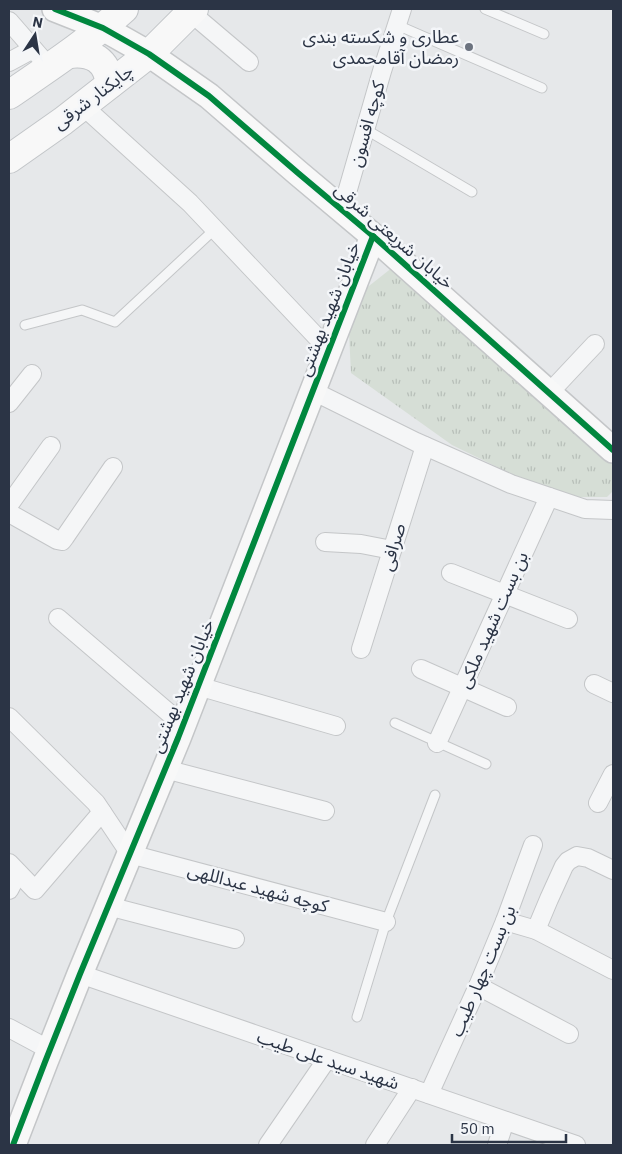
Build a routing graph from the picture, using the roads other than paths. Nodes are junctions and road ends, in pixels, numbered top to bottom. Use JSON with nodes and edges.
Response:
{"nodes":[{"id":1,"x":56,"y":9,"type":"edge"},
{"id":2,"x":124,"y":9,"type":"edge"},
{"id":3,"x":485,"y":9,"type":"edge"},
{"id":4,"x":192,"y":11,"type":"edge"},
{"id":5,"x":399,"y":17,"type":"edge"},
{"id":6,"x":9,"y":22,"type":"edge"},
{"id":7,"x":103,"y":28,"type":"junction"},
{"id":8,"x":544,"y":34,"type":"dead end"},
{"id":9,"x":149,"y":54,"type":"junction"},
{"id":10,"x":50,"y":57,"type":"junction"},
{"id":11,"x":9,"y":62,"type":"edge"},
{"id":12,"x":249,"y":62,"type":"dead end"},
{"id":13,"x":110,"y":84,"type":"junction"},
{"id":14,"x":542,"y":88,"type":"dead end"},
{"id":15,"x":9,"y":95,"type":"edge"},
{"id":16,"x":83,"y":106,"type":"junction"},
{"id":17,"x":365,"y":129,"type":"junction"},
{"id":18,"x":9,"y":159,"type":"edge"},
{"id":19,"x":472,"y":192,"type":"dead end"},
{"id":20,"x":342,"y":210,"type":"junction"},
{"id":21,"x":215,"y":229,"type":"junction"},
{"id":22,"x":373,"y":236,"type":"junction"},
{"id":23,"x":25,"y":325,"type":"dead end"},
{"id":24,"x":594,"y":344,"type":"dead end"},
{"id":25,"x":329,"y":350,"type":"junction"},
{"id":26,"x":32,"y":374,"type":"dead end"},
{"id":27,"x":313,"y":392,"type":"junction"},
{"id":28,"x":549,"y":393,"type":"junction"},
{"id":29,"x":9,"y":403,"type":"edge"},
{"id":30,"x":51,"y":446,"type":"dead end"},
{"id":31,"x":424,"y":446,"type":"junction"},
{"id":32,"x":612,"y":446,"type":"edge"},
{"id":33,"x":113,"y":467,"type":"dead end"},
{"id":34,"x":549,"y":497,"type":"junction"},
{"id":35,"x":9,"y":505,"type":"edge"},
{"id":36,"x":613,"y":510,"type":"edge"},
{"id":37,"x":9,"y":513,"type":"edge"},
{"id":38,"x":325,"y":542,"type":"dead end"},
{"id":39,"x":392,"y":550,"type":"junction"},
{"id":40,"x":451,"y":573,"type":"dead end"},
{"id":41,"x":505,"y":594,"type":"junction"},
{"id":42,"x":58,"y":618,"type":"dead end"},
{"id":43,"x":568,"y":619,"type":"dead end"},
{"id":44,"x":361,"y":649,"type":"dead end"},
{"id":45,"x":420,"y":669,"type":"dead end"},
{"id":46,"x":594,"y":684,"type":"dead end"},
{"id":47,"x":198,"y":686,"type":"junction"},
{"id":48,"x":463,"y":687,"type":"junction"},
{"id":49,"x":613,"y":693,"type":"edge"},
{"id":50,"x":507,"y":707,"type":"dead end"},
{"id":51,"x":9,"y":717,"type":"edge"},
{"id":52,"x":395,"y":723,"type":"dead end"},
{"id":53,"x":183,"y":725,"type":"junction"},
{"id":54,"x":336,"y":726,"type":"dead end"},
{"id":55,"x":438,"y":743,"type":"junction"},
{"id":56,"x":486,"y":764,"type":"dead end"},
{"id":57,"x":165,"y":770,"type":"junction"},
{"id":58,"x":613,"y":774,"type":"edge"},
{"id":59,"x":435,"y":795,"type":"dead end"},
{"id":60,"x":598,"y":804,"type":"dead end"},
{"id":61,"x":325,"y":811,"type":"dead end"},
{"id":62,"x":102,"y":812,"type":"junction"},
{"id":63,"x":534,"y":845,"type":"dead end"},
{"id":64,"x":130,"y":854,"type":"junction"},
{"id":65,"x":13,"y":868,"type":"edge"},
{"id":66,"x":613,"y":870,"type":"edge"},
{"id":67,"x":9,"y":890,"type":"edge"},
{"id":68,"x":108,"y":906,"type":"junction"},
{"id":69,"x":505,"y":921,"type":"junction"},
{"id":70,"x":386,"y":922,"type":"junction"},
{"id":71,"x":536,"y":930,"type":"junction"},
{"id":72,"x":236,"y":939,"type":"dead end"},
{"id":73,"x":613,"y":970,"type":"edge"},
{"id":74,"x":80,"y":974,"type":"junction"},
{"id":75,"x":478,"y":986,"type":"junction"},
{"id":76,"x":357,"y":1017,"type":"dead end"},
{"id":77,"x":9,"y":1028,"type":"edge"},
{"id":78,"x":569,"y":1034,"type":"dead end"},
{"id":79,"x":50,"y":1050,"type":"junction"},
{"id":80,"x":327,"y":1059,"type":"junction"},
{"id":81,"x":412,"y":1088,"type":"junction"},
{"id":82,"x":429,"y":1094,"type":"junction"},
{"id":83,"x":505,"y":1121,"type":"junction"},
{"id":84,"x":15,"y":1144,"type":"edge"},
{"id":85,"x":268,"y":1145,"type":"edge"},
{"id":86,"x":375,"y":1145,"type":"edge"},
{"id":87,"x":497,"y":1145,"type":"edge"},
{"id":88,"x":576,"y":1145,"type":"edge"}],
"edges":[{"from":1,"to":7,"type":"street"},
{"from":2,"to":7,"type":"main road"},
{"from":3,"to":8,"type":"lane"},
{"from":4,"to":9,"type":"main road","name":"چایکنار شرقی"},
{"from":4,"to":12,"type":"street"},
{"from":5,"to":14,"type":"lane"},
{"from":5,"to":17,"type":"street","name":"كوچه افسون"},
{"from":6,"to":10,"type":"street"},
{"from":7,"to":9,"type":"street","name":"خیابان شریعتی شرقی"},
{"from":7,"to":10,"type":"main road"},
{"from":9,"to":13,"type":"main road","name":"چایکنار شرقی"},
{"from":9,"to":20,"type":"street","name":"خیابان شریعتی شرقی"},
{"from":10,"to":11,"type":"street"},
{"from":10,"to":13,"type":"main road"},
{"from":10,"to":15,"type":"main road"},
{"from":13,"to":16,"type":"main road","name":"چایکنار شرقی"},
{"from":16,"to":18,"type":"main road","name":"چایکنار شرقی"},
{"from":16,"to":21,"type":"street"},
{"from":17,"to":19,"type":"lane"},
{"from":17,"to":20,"type":"street","name":"كوچه افسون"},
{"from":20,"to":22,"type":"street","name":"خیابان شریعتی شرقی"},
{"from":21,"to":23,"type":"lane"},
{"from":21,"to":25,"type":"street"},
{"from":22,"to":25,"type":"street","name":"خیابان شهید بهشتی"},
{"from":22,"to":28,"type":"street","name":"خیابان شریعتی شرقی"},
{"from":24,"to":28,"type":"street"},
{"from":25,"to":27,"type":"street","name":"خیابان شهید بهشتی"},
{"from":26,"to":29,"type":"street"},
{"from":27,"to":31,"type":"street"},
{"from":27,"to":47,"type":"street","name":"خیابان شهید بهشتی"},
{"from":28,"to":32,"type":"street","name":"خیابان شریعتی شرقی"},
{"from":30,"to":35,"type":"street"},
{"from":31,"to":34,"type":"street"},
{"from":31,"to":39,"type":"street","name":"صرافی"},
{"from":33,"to":37,"type":"street"},
{"from":34,"to":36,"type":"street"},
{"from":34,"to":41,"type":"street","name":"بن بست شهید ملکی"},
{"from":38,"to":39,"type":"street"},
{"from":39,"to":44,"type":"street","name":"صرافی"},
{"from":40,"to":41,"type":"street"},
{"from":41,"to":43,"type":"street"},
{"from":41,"to":48,"type":"street","name":"بن بست شهید ملکی"},
{"from":42,"to":53,"type":"street"},
{"from":45,"to":48,"type":"street"},
{"from":46,"to":49,"type":"street"},
{"from":47,"to":53,"type":"street","name":"خیابان شهید بهشتی"},
{"from":47,"to":54,"type":"street"},
{"from":48,"to":50,"type":"street"},
{"from":48,"to":55,"type":"street","name":"بن بست شهید ملکی"},
{"from":51,"to":62,"type":"street"},
{"from":52,"to":55,"type":"lane"},
{"from":53,"to":57,"type":"street","name":"خیابان شهید بهشتی"},
{"from":55,"to":56,"type":"lane"},
{"from":57,"to":61,"type":"street"},
{"from":57,"to":64,"type":"street","name":"خیابان شهید بهشتی"},
{"from":58,"to":60,"type":"street"},
{"from":59,"to":70,"type":"lane"},
{"from":62,"to":64,"type":"street"},
{"from":62,"to":65,"type":"street"},
{"from":63,"to":69,"type":"street","name":"بن بست چهار طیب"},
{"from":64,"to":68,"type":"street","name":"خیابان شهید بهشتی"},
{"from":64,"to":70,"type":"street","name":"کوچه شهید عبداللهی"},
{"from":65,"to":67,"type":"street"},
{"from":66,"to":71,"type":"street"},
{"from":68,"to":72,"type":"street"},
{"from":68,"to":74,"type":"street","name":"خیابان شهید بهشتی"},
{"from":69,"to":71,"type":"street"},
{"from":69,"to":75,"type":"street","name":"بن بست چهار طیب"},
{"from":70,"to":76,"type":"lane"},
{"from":71,"to":73,"type":"street"},
{"from":74,"to":79,"type":"street","name":"خیابان شهید بهشتی"},
{"from":74,"to":80,"type":"street","name":"شهید سید علی طیب"},
{"from":75,"to":78,"type":"street"},
{"from":75,"to":82,"type":"street","name":"بن بست چهار طیب"},
{"from":77,"to":79,"type":"street"},
{"from":79,"to":84,"type":"street","name":"خیابان شهید بهشتی"},
{"from":80,"to":81,"type":"street","name":"شهید سید علی طیب"},
{"from":80,"to":85,"type":"street"},
{"from":81,"to":82,"type":"street","name":"شهید سید علی طیب"},
{"from":81,"to":86,"type":"street"},
{"from":82,"to":83,"type":"street","name":"شهید سید علی طیب"},
{"from":83,"to":87,"type":"street"},
{"from":83,"to":88,"type":"street","name":"شهید سید علی طیب"}]}
